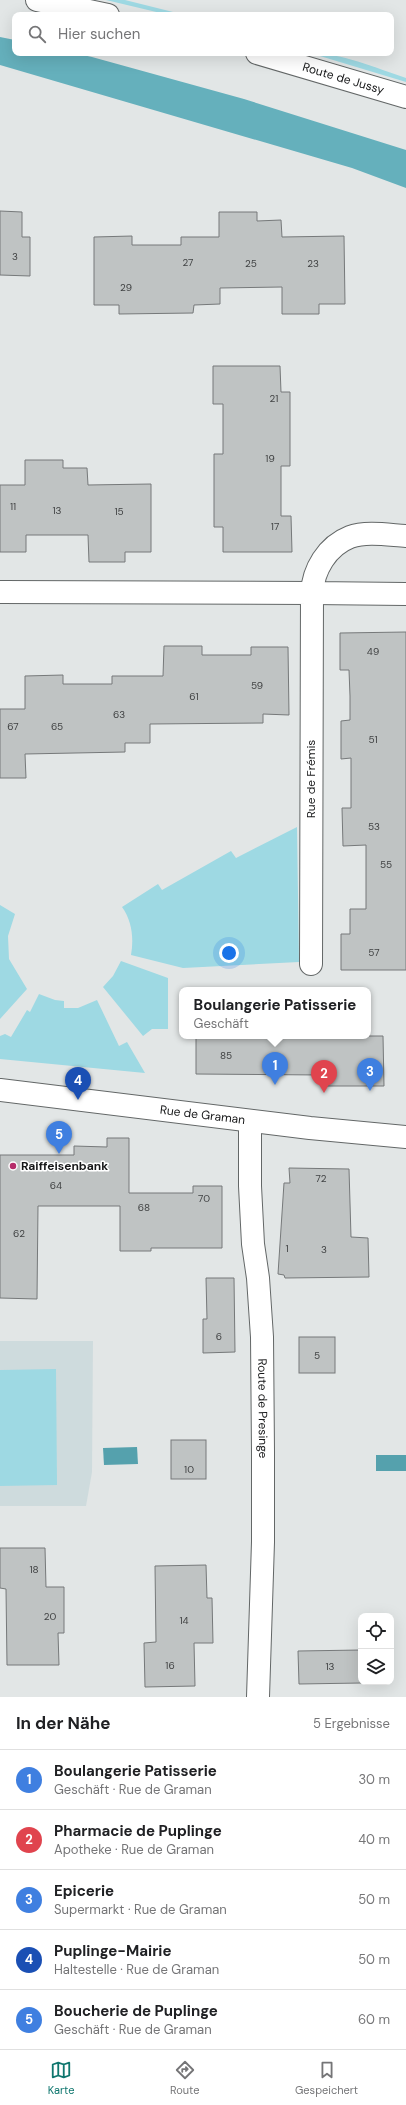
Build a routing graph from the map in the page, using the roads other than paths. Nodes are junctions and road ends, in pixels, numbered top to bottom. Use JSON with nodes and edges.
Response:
{"nodes":[{"id":1,"x":37,"y":0,"type":"edge"},
{"id":2,"x":94,"y":12,"type":"edge"},
{"id":3,"x":267,"y":56,"type":"edge"},
{"id":4,"x":406,"y":97,"type":"edge"},
{"id":5,"x":406,"y":536,"type":"edge"},
{"id":6,"x":0,"y":592,"type":"edge"},
{"id":7,"x":312,"y":593,"type":"junction"},
{"id":8,"x":406,"y":594,"type":"edge"},
{"id":9,"x":312,"y":964,"type":"dead end"},
{"id":10,"x":0,"y":1090,"type":"edge"},
{"id":11,"x":250,"y":1121,"type":"junction"},
{"id":12,"x":406,"y":1137,"type":"edge"},
{"id":13,"x":258,"y":1697,"type":"edge"}],
"edges":[{"from":1,"to":2,"type":"street"},
{"from":3,"to":4,"type":"street","name":"Route de Jussy"},
{"from":5,"to":7,"type":"street","name":"Rue de Frémis"},
{"from":6,"to":7,"type":"street"},
{"from":7,"to":8,"type":"street"},
{"from":7,"to":9,"type":"street","name":"Rue de Frémis"},
{"from":10,"to":11,"type":"street","name":"Rue de Graman"},
{"from":11,"to":12,"type":"street","name":"Rue de Graman"},
{"from":11,"to":13,"type":"street","name":"Route de Presinge"}]}
